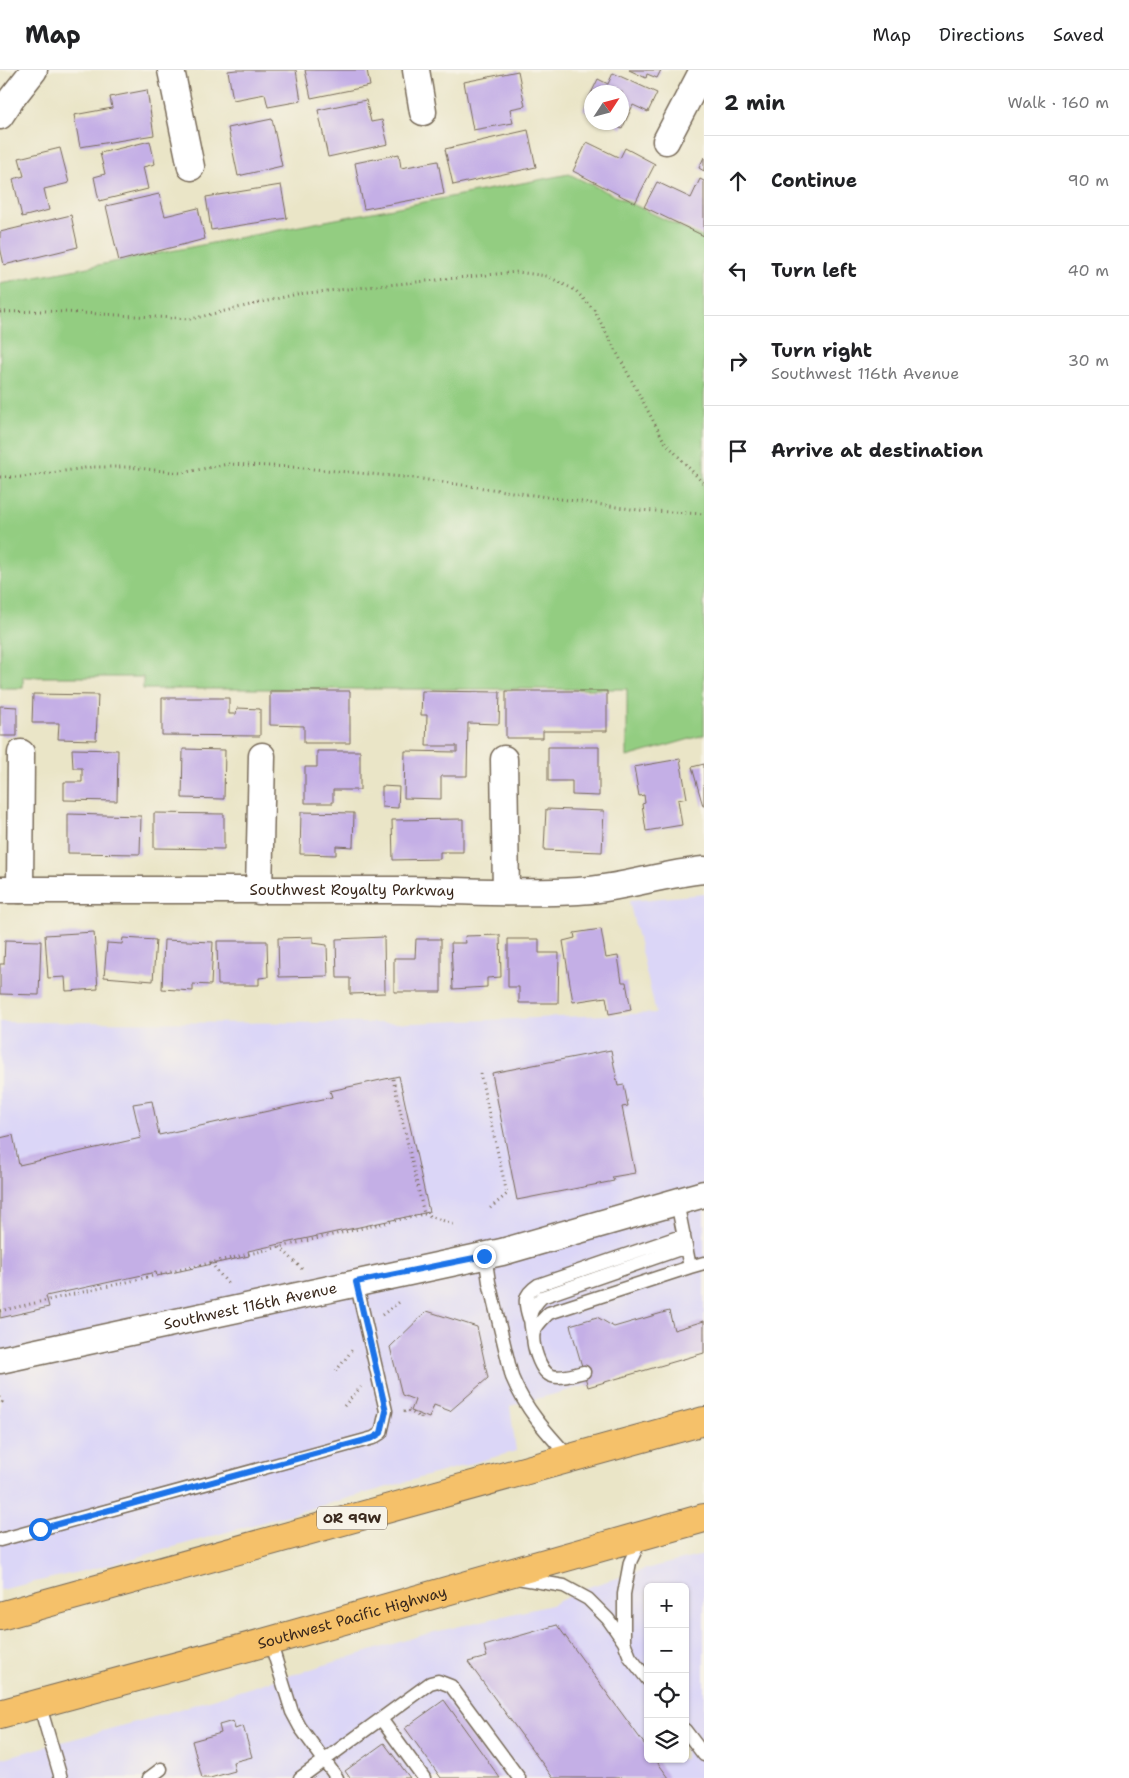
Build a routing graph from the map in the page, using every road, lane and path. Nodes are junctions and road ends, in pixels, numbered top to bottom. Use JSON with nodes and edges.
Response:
{"nodes":[{"id":1,"x":34,"y":70,"type":"edge"},
{"id":2,"x":171,"y":70,"type":"edge"},
{"id":3,"x":416,"y":70,"type":"edge"},
{"id":4,"x":703,"y":70,"type":"edge"},
{"id":5,"x":423,"y":112,"type":"dead end"},
{"id":6,"x":0,"y":116,"type":"edge"},
{"id":7,"x":666,"y":141,"type":"dead end"},
{"id":8,"x":191,"y":167,"type":"dead end"},
{"id":9,"x":0,"y":312,"type":"edge"},
{"id":10,"x":0,"y":477,"type":"edge"},
{"id":11,"x":704,"y":484,"type":"edge"},
{"id":12,"x":704,"y":514,"type":"edge"},
{"id":13,"x":21,"y":753,"type":"dead end"},
{"id":14,"x":262,"y":756,"type":"dead end"},
{"id":15,"x":504,"y":758,"type":"dead end"},
{"id":16,"x":704,"y":870,"type":"edge"},
{"id":17,"x":10,"y":890,"type":"edge"},
{"id":18,"x":259,"y":890,"type":"junction"},
{"id":19,"x":506,"y":892,"type":"junction"},
{"id":20,"x":480,"y":1073,"type":"dead end"},
{"id":21,"x":393,"y":1079,"type":"dead end"},
{"id":22,"x":704,"y":1194,"type":"edge"},
{"id":23,"x":677,"y":1202,"type":"junction"},
{"id":24,"x":488,"y":1210,"type":"dead end"},
{"id":25,"x":424,"y":1214,"type":"junction"},
{"id":26,"x":453,"y":1224,"type":"dead end"},
{"id":27,"x":685,"y":1241,"type":"junction"},
{"id":28,"x":484,"y":1256,"type":"junction"},
{"id":29,"x":211,"y":1263,"type":"junction"},
{"id":30,"x":704,"y":1263,"type":"edge"},
{"id":31,"x":690,"y":1267,"type":"junction"},
{"id":32,"x":356,"y":1282,"type":"junction"},
{"id":33,"x":231,"y":1287,"type":"dead end"},
{"id":34,"x":406,"y":1298,"type":"dead end"},
{"id":35,"x":0,"y":1311,"type":"edge"},
{"id":36,"x":378,"y":1318,"type":"dead end"},
{"id":37,"x":533,"y":1340,"type":"junction"},
{"id":38,"x":0,"y":1360,"type":"edge"},
{"id":39,"x":584,"y":1372,"type":"dead end"},
{"id":40,"x":0,"y":1397,"type":"edge"},
{"id":41,"x":0,"y":1403,"type":"edge"},
{"id":42,"x":400,"y":1414,"type":"dead end"},
{"id":43,"x":421,"y":1415,"type":"dead end"},
{"id":44,"x":704,"y":1420,"type":"edge"},
{"id":45,"x":570,"y":1458,"type":"junction"},
{"id":46,"x":704,"y":1518,"type":"edge"},
{"id":47,"x":643,"y":1534,"type":"junction"},
{"id":48,"x":0,"y":1540,"type":"edge"},
{"id":49,"x":500,"y":1576,"type":"junction"},
{"id":50,"x":0,"y":1616,"type":"edge"},
{"id":51,"x":270,"y":1641,"type":"junction"},
{"id":52,"x":624,"y":1642,"type":"junction"},
{"id":53,"x":644,"y":1675,"type":"edge"},
{"id":54,"x":39,"y":1703,"type":"junction"},
{"id":55,"x":0,"y":1714,"type":"edge"},
{"id":56,"x":381,"y":1719,"type":"junction"},
{"id":57,"x":689,"y":1735,"type":"edge"},
{"id":58,"x":704,"y":1755,"type":"edge"},
{"id":59,"x":324,"y":1761,"type":"junction"},
{"id":60,"x":161,"y":1769,"type":"dead end"},
{"id":61,"x":61,"y":1778,"type":"edge"},
{"id":62,"x":149,"y":1778,"type":"edge"},
{"id":63,"x":300,"y":1778,"type":"edge"},
{"id":64,"x":337,"y":1778,"type":"edge"},
{"id":65,"x":424,"y":1778,"type":"edge"},
{"id":66,"x":519,"y":1778,"type":"edge"}],
"edges":[{"from":1,"to":6,"type":"street"},
{"from":2,"to":8,"type":"street"},
{"from":3,"to":5,"type":"street"},
{"from":4,"to":7,"type":"street"},
{"from":9,"to":11,"type":"path"},
{"from":10,"to":12,"type":"path"},
{"from":13,"to":17,"type":"street"},
{"from":14,"to":18,"type":"street"},
{"from":15,"to":19,"type":"street"},
{"from":16,"to":19,"type":"street","name":"Southwest Royalty Parkway"},
{"from":17,"to":18,"type":"street","name":"Southwest Royalty Parkway"},
{"from":18,"to":19,"type":"street","name":"Southwest Royalty Parkway"},
{"from":20,"to":24,"type":"path"},
{"from":21,"to":25,"type":"path"},
{"from":22,"to":23,"type":"street","name":"Southwest 116th Avenue"},
{"from":23,"to":27,"type":"lane"},
{"from":23,"to":28,"type":"street","name":"Southwest 116th Avenue"},
{"from":25,"to":26,"type":"path"},
{"from":25,"to":29,"type":"path"},
{"from":27,"to":31,"type":"lane"},
{"from":27,"to":37,"type":"lane"},
{"from":28,"to":32,"type":"street","name":"Southwest 116th Avenue"},
{"from":28,"to":45,"type":"lane"},
{"from":29,"to":33,"type":"path"},
{"from":29,"to":35,"type":"path"},
{"from":30,"to":31,"type":"lane"},
{"from":31,"to":37,"type":"lane"},
{"from":32,"to":38,"type":"street","name":"Southwest 116th Avenue"},
{"from":32,"to":48,"type":"lane"},
{"from":34,"to":36,"type":"path"},
{"from":37,"to":39,"type":"lane"},
{"from":40,"to":41,"type":"path"},
{"from":42,"to":43,"type":"path"},
{"from":44,"to":45,"type":"highway","number":"OR 99W"},
{"from":45,"to":50,"type":"highway","number":"OR 99W"},
{"from":46,"to":47,"type":"highway","name":"Southwest Pacific Highway"},
{"from":47,"to":49,"type":"highway","name":"Southwest Pacific Highway"},
{"from":47,"to":52,"type":"lane"},
{"from":49,"to":51,"type":"highway","name":"Southwest Pacific Highway"},
{"from":49,"to":52,"type":"lane"},
{"from":51,"to":54,"type":"highway","name":"Southwest Pacific Highway"},
{"from":51,"to":59,"type":"lane"},
{"from":52,"to":53,"type":"lane"},
{"from":54,"to":55,"type":"highway","name":"Southwest Pacific Highway"},
{"from":54,"to":61,"type":"lane"},
{"from":56,"to":59,"type":"lane"},
{"from":56,"to":65,"type":"lane"},
{"from":56,"to":66,"type":"lane"},
{"from":57,"to":58,"type":"lane"},
{"from":59,"to":63,"type":"lane"},
{"from":59,"to":64,"type":"lane"},
{"from":60,"to":62,"type":"lane"}]}
